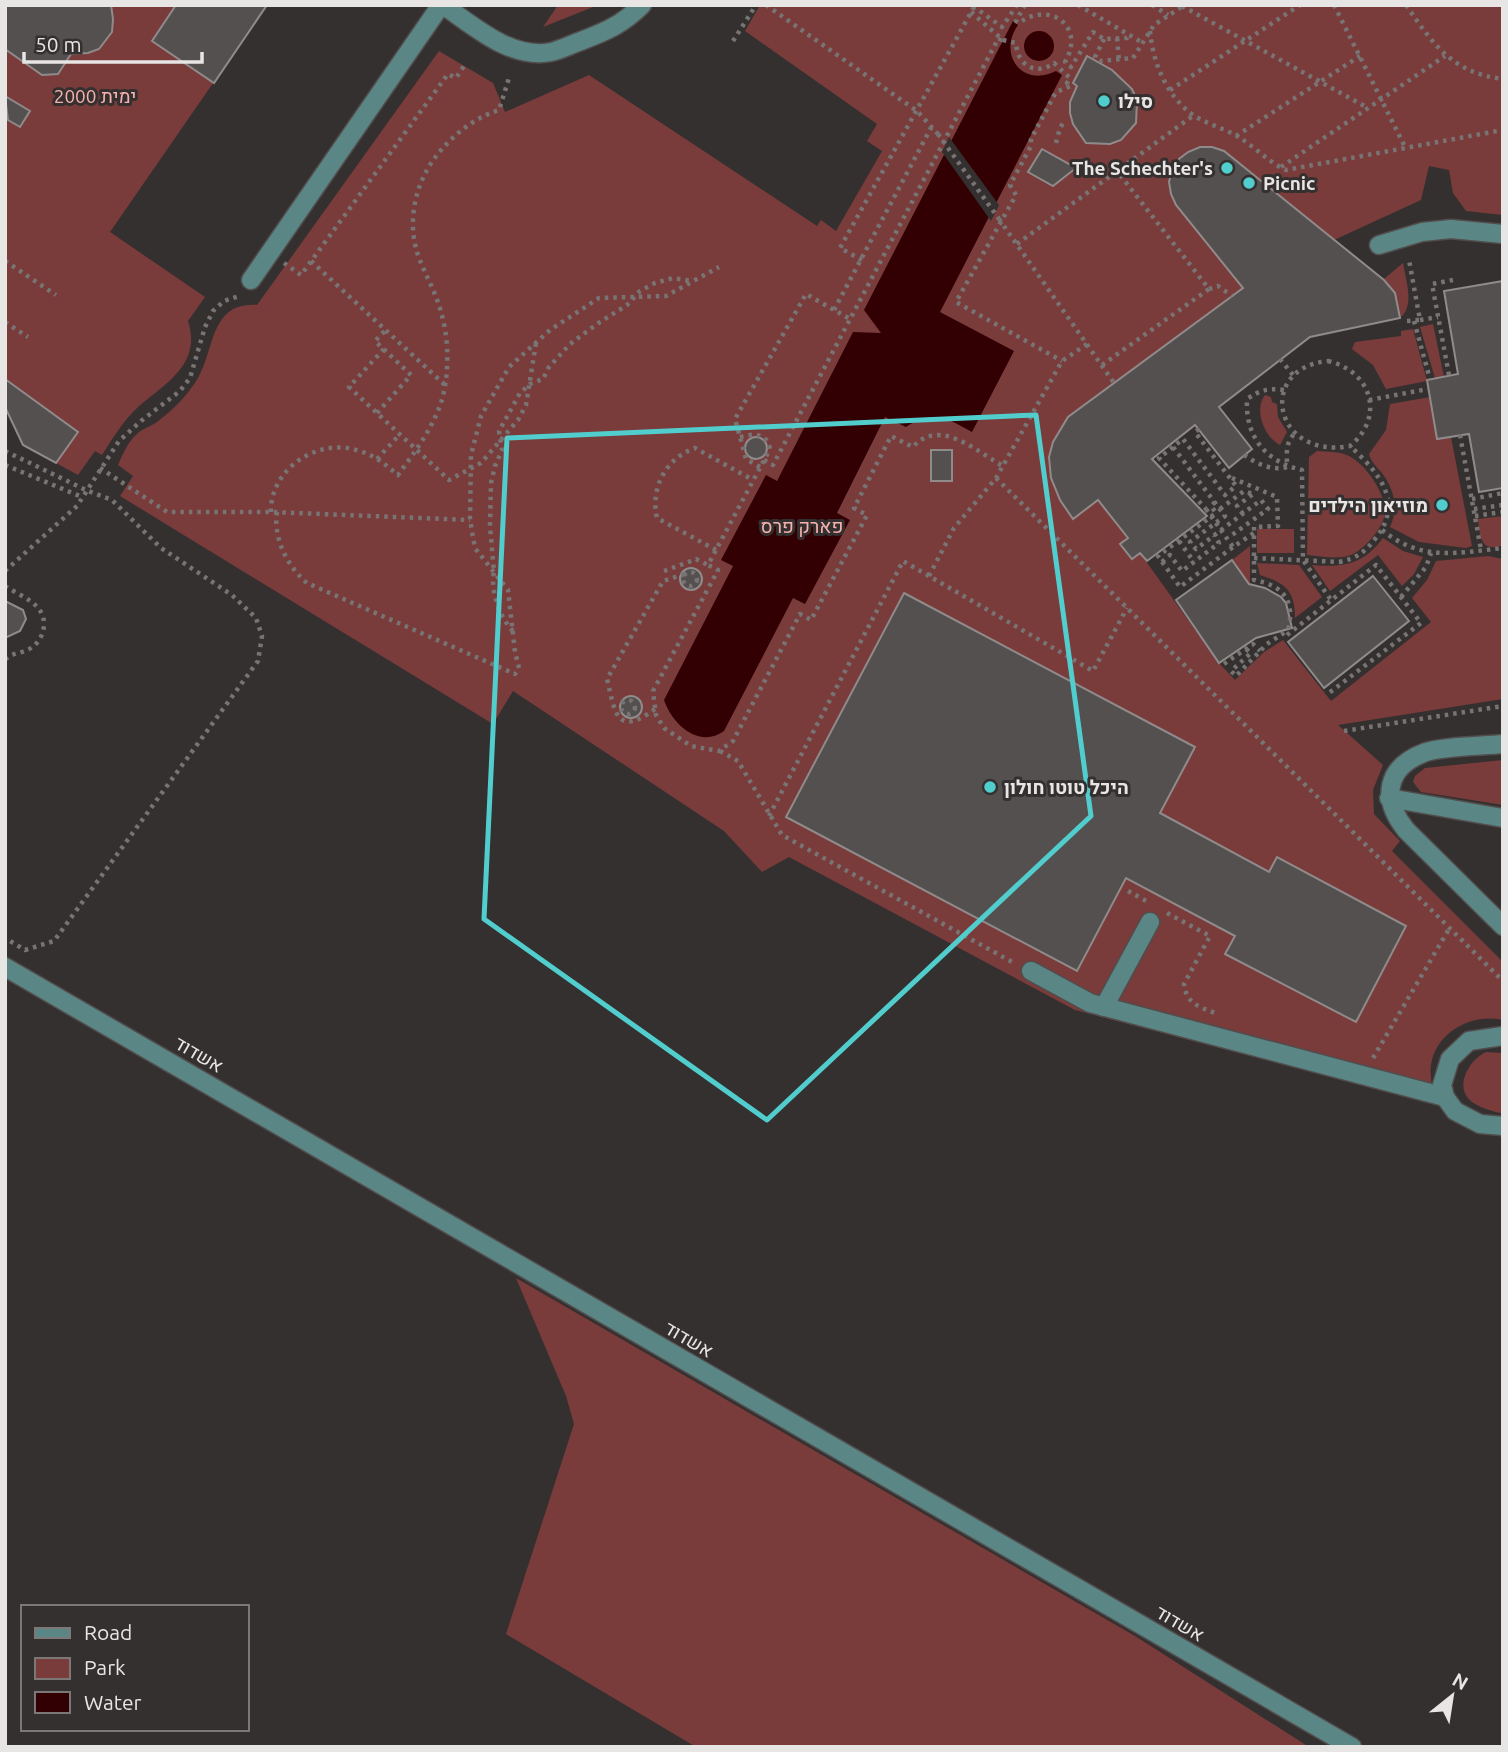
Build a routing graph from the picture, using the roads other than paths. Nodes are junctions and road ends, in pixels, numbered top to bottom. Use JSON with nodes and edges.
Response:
{"nodes":[{"id":1,"x":442,"y":5,"type":"edge"},
{"id":2,"x":642,"y":5,"type":"edge"},
{"id":3,"x":1503,"y":234,"type":"edge"},
{"id":4,"x":1379,"y":245,"type":"dead end"},
{"id":5,"x":247,"y":288,"type":"road end"},
{"id":6,"x":1503,"y":744,"type":"edge"},
{"id":7,"x":1389,"y":798,"type":"junction"},
{"id":8,"x":1503,"y":818,"type":"edge"},
{"id":9,"x":1155,"y":912,"type":"road end"},
{"id":10,"x":1503,"y":926,"type":"edge"},
{"id":11,"x":5,"y":967,"type":"edge"},
{"id":12,"x":1031,"y":971,"type":"road end"},
{"id":13,"x":1104,"y":1007,"type":"junction"},
{"id":14,"x":1503,"y":1036,"type":"edge"},
{"id":15,"x":1445,"y":1097,"type":"junction"},
{"id":16,"x":1503,"y":1126,"type":"edge"},
{"id":17,"x":1352,"y":1747,"type":"edge"}],
"edges":[{"from":1,"to":2,"type":"street"},
{"from":1,"to":5,"type":"street"},
{"from":3,"to":4,"type":"street"},
{"from":6,"to":7,"type":"street"},
{"from":7,"to":8,"type":"street"},
{"from":7,"to":10,"type":"street"},
{"from":9,"to":13,"type":"street"},
{"from":11,"to":17,"type":"street","name":"אשדוד"},
{"from":12,"to":13,"type":"street"},
{"from":13,"to":15,"type":"street"},
{"from":14,"to":15,"type":"street"},
{"from":15,"to":16,"type":"street"}]}
